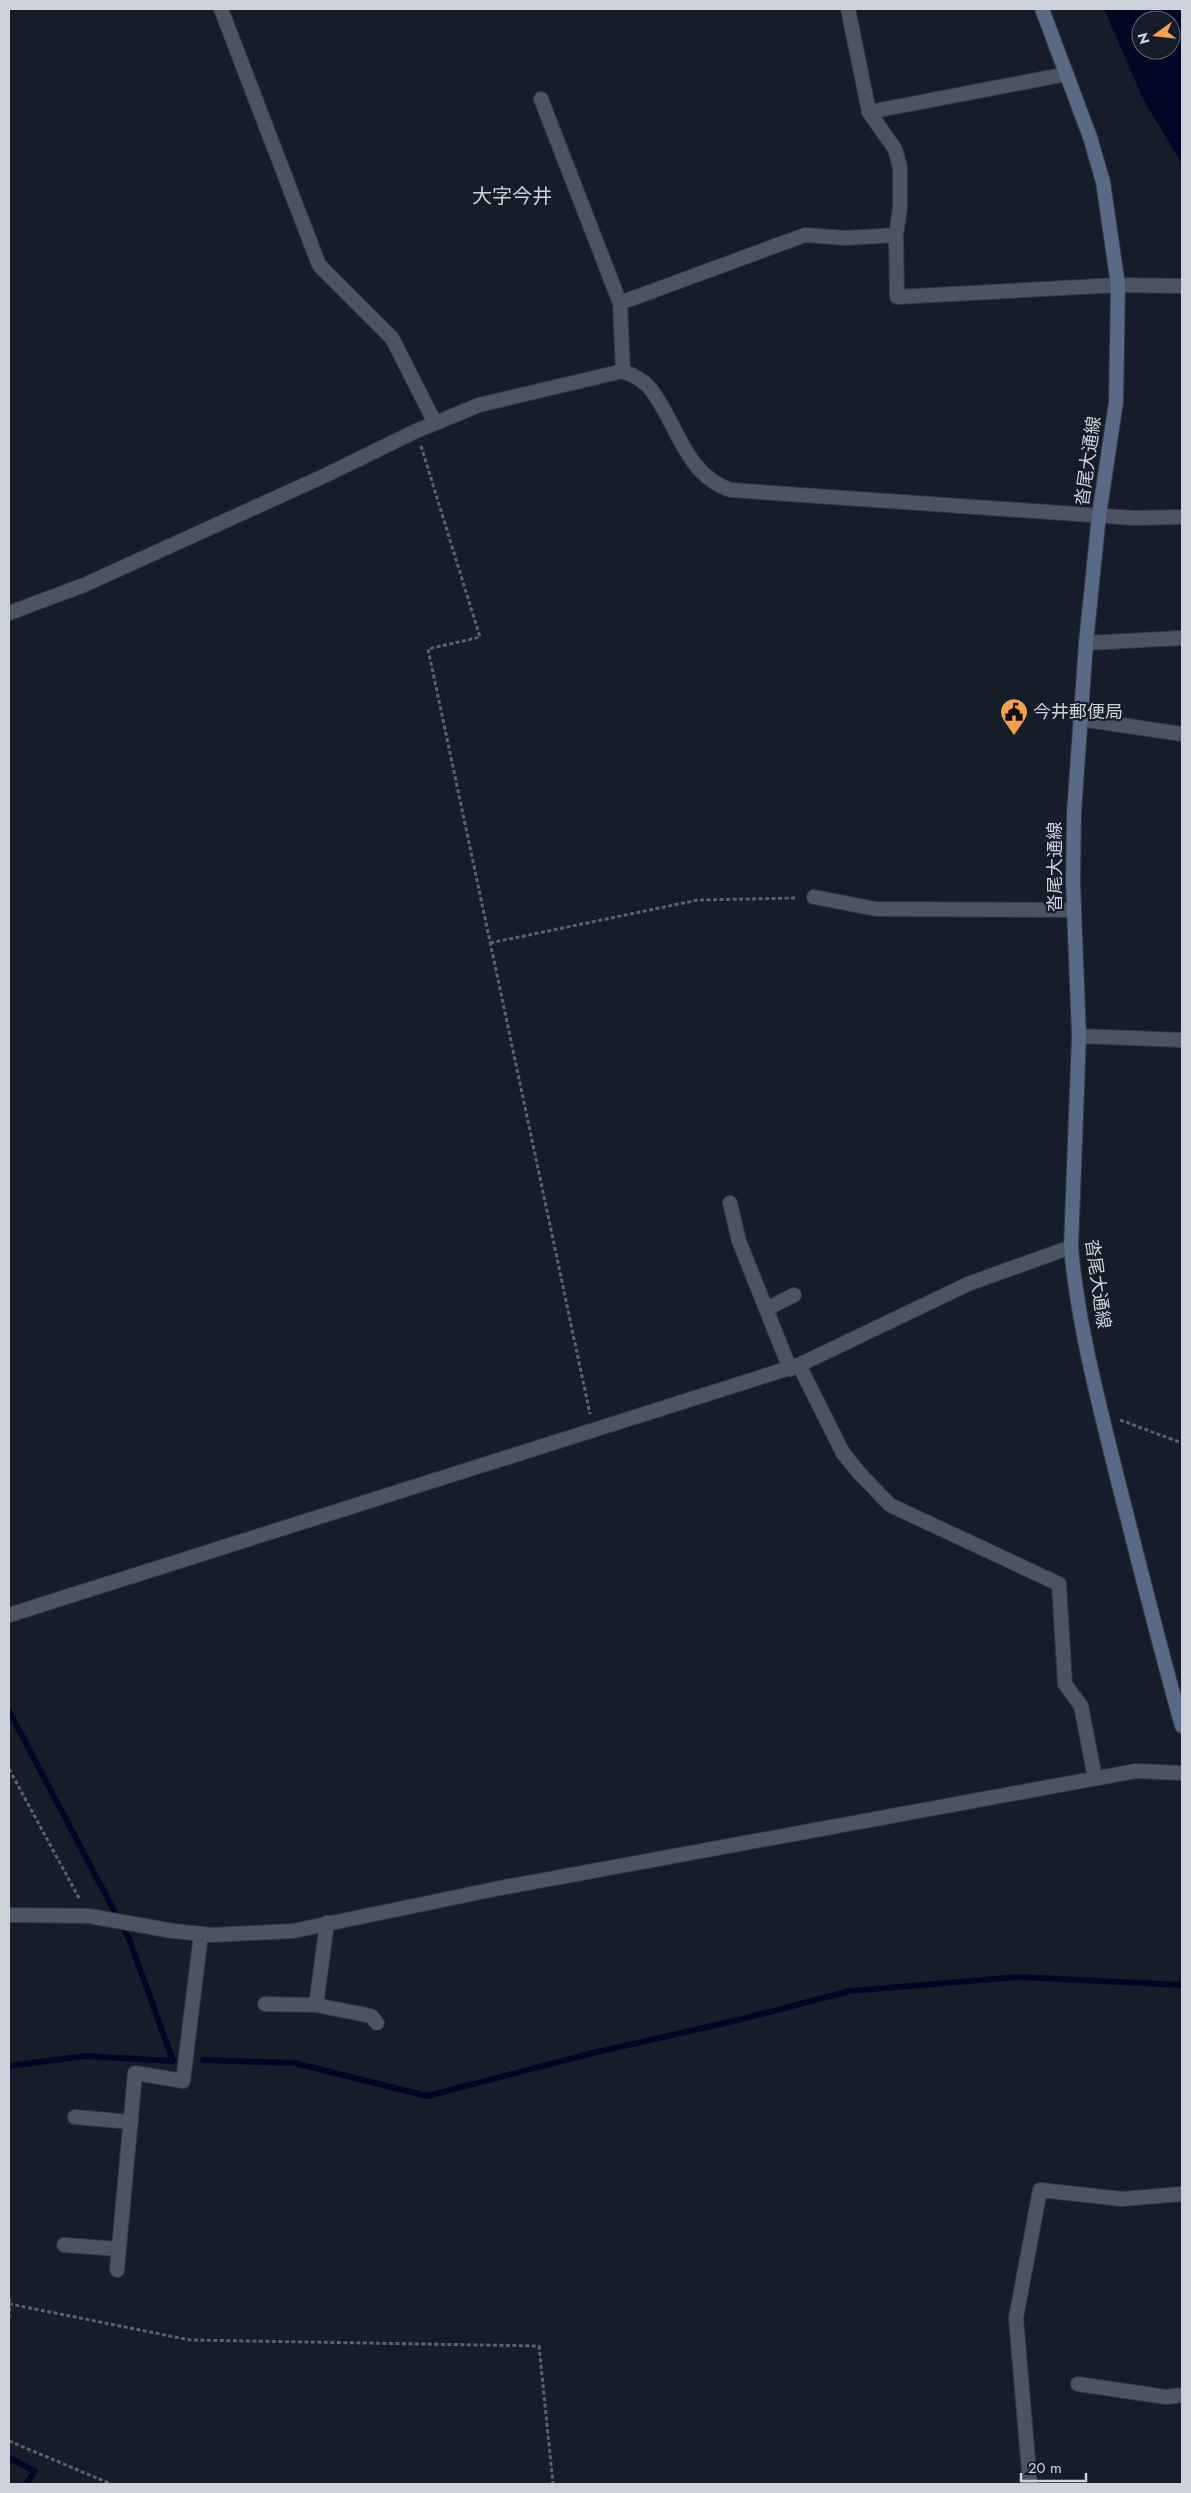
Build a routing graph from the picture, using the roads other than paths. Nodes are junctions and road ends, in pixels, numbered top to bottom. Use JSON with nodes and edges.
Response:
{"nodes":[{"id":1,"x":221,"y":9,"type":"edge"},
{"id":2,"x":848,"y":9,"type":"edge"},
{"id":3,"x":1042,"y":9,"type":"edge"},
{"id":4,"x":1067,"y":74,"type":"junction"},
{"id":5,"x":541,"y":99,"type":"dead end"},
{"id":6,"x":869,"y":112,"type":"junction"},
{"id":7,"x":896,"y":235,"type":"junction"},
{"id":8,"x":1118,"y":286,"type":"junction"},
{"id":9,"x":1182,"y":286,"type":"edge"},
{"id":10,"x":620,"y":303,"type":"junction"},
{"id":11,"x":623,"y":371,"type":"junction"},
{"id":12,"x":435,"y":423,"type":"junction"},
{"id":13,"x":1099,"y":515,"type":"junction"},
{"id":14,"x":1182,"y":517,"type":"edge"},
{"id":15,"x":9,"y":613,"type":"edge"},
{"id":16,"x":1182,"y":638,"type":"edge"},
{"id":17,"x":1086,"y":642,"type":"junction"},
{"id":18,"x":1080,"y":718,"type":"junction"},
{"id":19,"x":1182,"y":734,"type":"edge"},
{"id":20,"x":814,"y":897,"type":"road end"},
{"id":21,"x":1074,"y":910,"type":"junction"},
{"id":22,"x":1078,"y":1036,"type":"junction"},
{"id":23,"x":1182,"y":1040,"type":"edge"},
{"id":24,"x":730,"y":1203,"type":"dead end"},
{"id":25,"x":1072,"y":1247,"type":"junction"},
{"id":26,"x":794,"y":1295,"type":"dead end"},
{"id":27,"x":768,"y":1308,"type":"junction"},
{"id":28,"x":794,"y":1367,"type":"junction"},
{"id":29,"x":9,"y":1616,"type":"edge"},
{"id":30,"x":1182,"y":1726,"type":"edge"},
{"id":31,"x":1182,"y":1773,"type":"edge"},
{"id":32,"x":1095,"y":1778,"type":"junction"},
{"id":33,"x":9,"y":1915,"type":"edge"},
{"id":34,"x":327,"y":1924,"type":"junction"},
{"id":35,"x":201,"y":1934,"type":"junction"},
{"id":36,"x":265,"y":2004,"type":"dead end"},
{"id":37,"x":316,"y":2005,"type":"junction"},
{"id":38,"x":377,"y":2023,"type":"dead end"},
{"id":39,"x":75,"y":2117,"type":"dead end"},
{"id":40,"x":131,"y":2122,"type":"junction"},
{"id":41,"x":1182,"y":2194,"type":"edge"},
{"id":42,"x":64,"y":2245,"type":"dead end"},
{"id":43,"x":119,"y":2249,"type":"junction"},
{"id":44,"x":117,"y":2270,"type":"dead end"},
{"id":45,"x":1078,"y":2384,"type":"dead end"},
{"id":46,"x":1182,"y":2395,"type":"edge"},
{"id":47,"x":1030,"y":2484,"type":"edge"}],
"edges":[{"from":1,"to":12,"type":"street"},
{"from":2,"to":6,"type":"street"},
{"from":3,"to":4,"type":"main road","name":"沓尾大通線"},
{"from":4,"to":6,"type":"street"},
{"from":4,"to":8,"type":"main road","name":"沓尾大通線"},
{"from":5,"to":10,"type":"street"},
{"from":6,"to":7,"type":"street"},
{"from":7,"to":8,"type":"street"},
{"from":7,"to":10,"type":"street"},
{"from":8,"to":9,"type":"street"},
{"from":8,"to":13,"type":"main road","name":"沓尾大通線"},
{"from":10,"to":11,"type":"street"},
{"from":11,"to":12,"type":"street"},
{"from":11,"to":13,"type":"street"},
{"from":12,"to":15,"type":"street"},
{"from":13,"to":14,"type":"street"},
{"from":13,"to":17,"type":"main road","name":"沓尾大通線"},
{"from":16,"to":17,"type":"street"},
{"from":17,"to":18,"type":"main road","name":"沓尾大通線"},
{"from":18,"to":19,"type":"street"},
{"from":18,"to":21,"type":"main road","name":"沓尾大通線"},
{"from":20,"to":21,"type":"street"},
{"from":21,"to":22,"type":"main road","name":"沓尾大通線"},
{"from":22,"to":23,"type":"street"},
{"from":22,"to":25,"type":"main road","name":"沓尾大通線"},
{"from":24,"to":27,"type":"street"},
{"from":25,"to":28,"type":"street"},
{"from":25,"to":30,"type":"main road","name":"沓尾大通線"},
{"from":26,"to":27,"type":"street"},
{"from":27,"to":28,"type":"street"},
{"from":28,"to":29,"type":"street"},
{"from":28,"to":32,"type":"street"},
{"from":31,"to":32,"type":"street"},
{"from":32,"to":34,"type":"street"},
{"from":33,"to":35,"type":"street"},
{"from":34,"to":35,"type":"street"},
{"from":34,"to":37,"type":"street"},
{"from":35,"to":40,"type":"street"},
{"from":36,"to":37,"type":"street"},
{"from":37,"to":38,"type":"street"},
{"from":39,"to":40,"type":"street"},
{"from":40,"to":43,"type":"street"},
{"from":41,"to":47,"type":"street"},
{"from":42,"to":43,"type":"street"},
{"from":43,"to":44,"type":"street"},
{"from":45,"to":46,"type":"street"}]}
